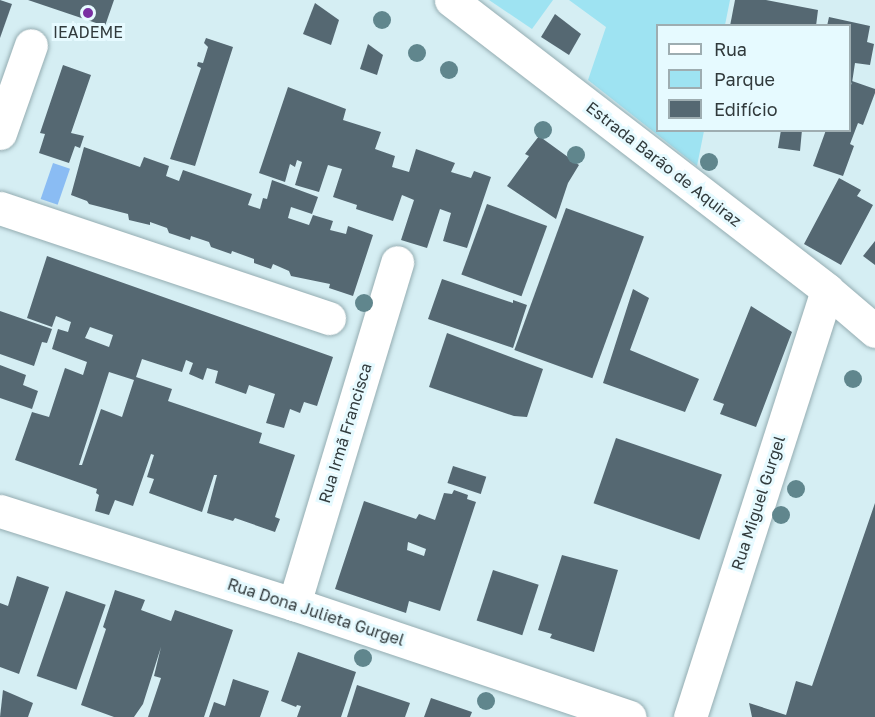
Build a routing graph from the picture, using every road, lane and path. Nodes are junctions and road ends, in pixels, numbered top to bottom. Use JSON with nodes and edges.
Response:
{"nodes":[{"id":1,"x":451,"y":0,"type":"edge"},
{"id":2,"x":31,"y":45,"type":"dead end"},
{"id":3,"x":0,"y":133,"type":"edge"},
{"id":4,"x":0,"y":208,"type":"edge"},
{"id":5,"x":397,"y":262,"type":"dead end"},
{"id":6,"x":827,"y":290,"type":"junction"},
{"id":7,"x":329,"y":318,"type":"dead end"},
{"id":8,"x":875,"y":331,"type":"edge"},
{"id":9,"x":0,"y":511,"type":"edge"},
{"id":10,"x":294,"y":604,"type":"junction"},
{"id":11,"x":630,"y":717,"type":"edge"},
{"id":12,"x":690,"y":717,"type":"edge"}],
"edges":[{"from":1,"to":6,"type":"street","name":"Estrada Barão de Aquiraz"},
{"from":2,"to":3,"type":"street"},
{"from":4,"to":7,"type":"street"},
{"from":5,"to":10,"type":"street","name":"Rua Irmã Francisca"},
{"from":6,"to":8,"type":"street","name":"Estrada Barão de Aquiraz"},
{"from":6,"to":12,"type":"street","name":"Rua Miguel Gurgel"},
{"from":9,"to":10,"type":"street","name":"Rua Dona Julieta Gurgel"},
{"from":10,"to":11,"type":"street","name":"Rua Dona Julieta Gurgel"}]}
